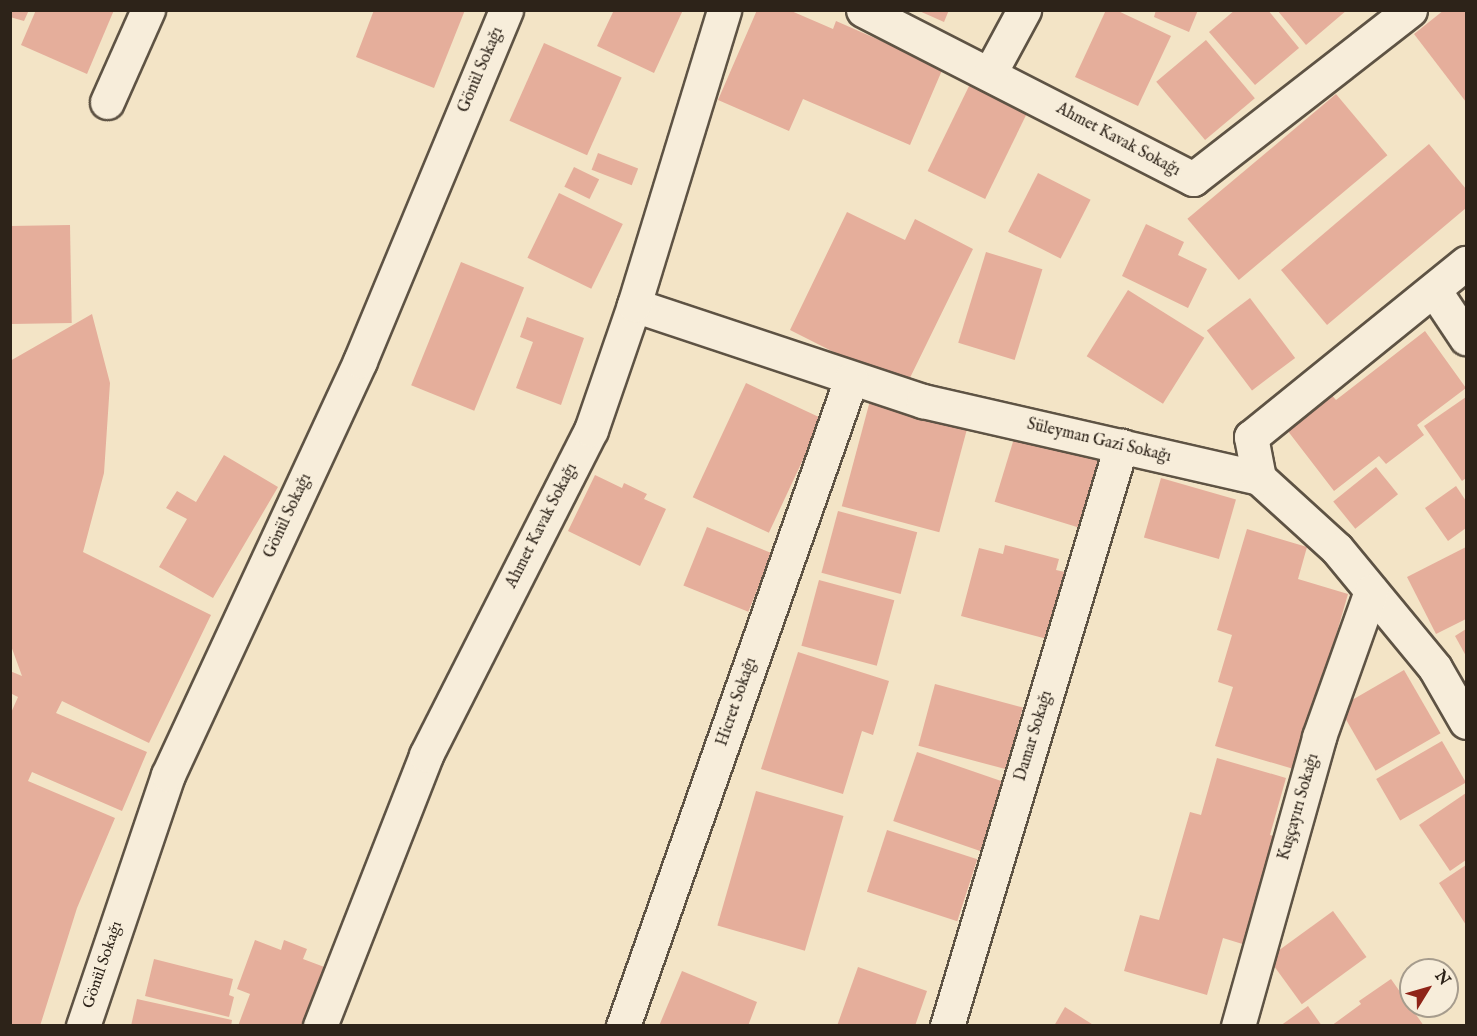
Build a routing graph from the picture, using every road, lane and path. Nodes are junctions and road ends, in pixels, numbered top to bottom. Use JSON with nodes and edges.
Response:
{"nodes":[{"id":1,"x":148,"y":10,"type":"edge"},
{"id":2,"x":506,"y":10,"type":"edge"},
{"id":3,"x":724,"y":10,"type":"edge"},
{"id":4,"x":863,"y":10,"type":"edge"},
{"id":5,"x":1024,"y":10,"type":"edge"},
{"id":6,"x":1410,"y":10,"type":"edge"},
{"id":7,"x":990,"y":73,"type":"junction"},
{"id":8,"x":107,"y":102,"type":"dead end"},
{"id":9,"x":1467,"y":263,"type":"edge"},
{"id":10,"x":1434,"y":290,"type":"junction"},
{"id":11,"x":634,"y":305,"type":"junction"},
{"id":12,"x":1467,"y":338,"type":"edge"},
{"id":13,"x":851,"y":379,"type":"junction"},
{"id":14,"x":1121,"y":446,"type":"junction"},
{"id":15,"x":1259,"y":478,"type":"junction"},
{"id":16,"x":1371,"y":591,"type":"junction"},
{"id":17,"x":1467,"y":722,"type":"edge"},
{"id":18,"x":82,"y":1026,"type":"edge"},
{"id":19,"x":320,"y":1026,"type":"edge"},
{"id":20,"x":623,"y":1026,"type":"edge"},
{"id":21,"x":947,"y":1026,"type":"edge"},
{"id":22,"x":1238,"y":1026,"type":"edge"}],
"edges":[{"from":1,"to":8,"type":"street"},
{"from":2,"to":18,"type":"street","name":"Gönül Sokağı"},
{"from":3,"to":11,"type":"street","name":"Ahmet Kavak Sokağı"},
{"from":4,"to":7,"type":"street","name":"Ahmet Kavak Sokağı"},
{"from":5,"to":7,"type":"street"},
{"from":6,"to":7,"type":"street","name":"Ahmet Kavak Sokağı"},
{"from":9,"to":10,"type":"street"},
{"from":10,"to":12,"type":"street"},
{"from":10,"to":15,"type":"street"},
{"from":11,"to":13,"type":"street","name":"Süleyman Gazi Sokağı"},
{"from":11,"to":19,"type":"street","name":"Ahmet Kavak Sokağı"},
{"from":13,"to":14,"type":"street","name":"Süleyman Gazi Sokağı"},
{"from":13,"to":20,"type":"street","name":"Hicret Sokağı"},
{"from":14,"to":15,"type":"street","name":"Süleyman Gazi Sokağı"},
{"from":14,"to":21,"type":"street","name":"Damar Sokağı"},
{"from":15,"to":16,"type":"street","name":"Süleyman Gazi Sokağı"},
{"from":16,"to":17,"type":"street","name":"Süleyman Gazi Sokağı"},
{"from":16,"to":22,"type":"street","name":"Kuşçayırı Sokağı"}]}
